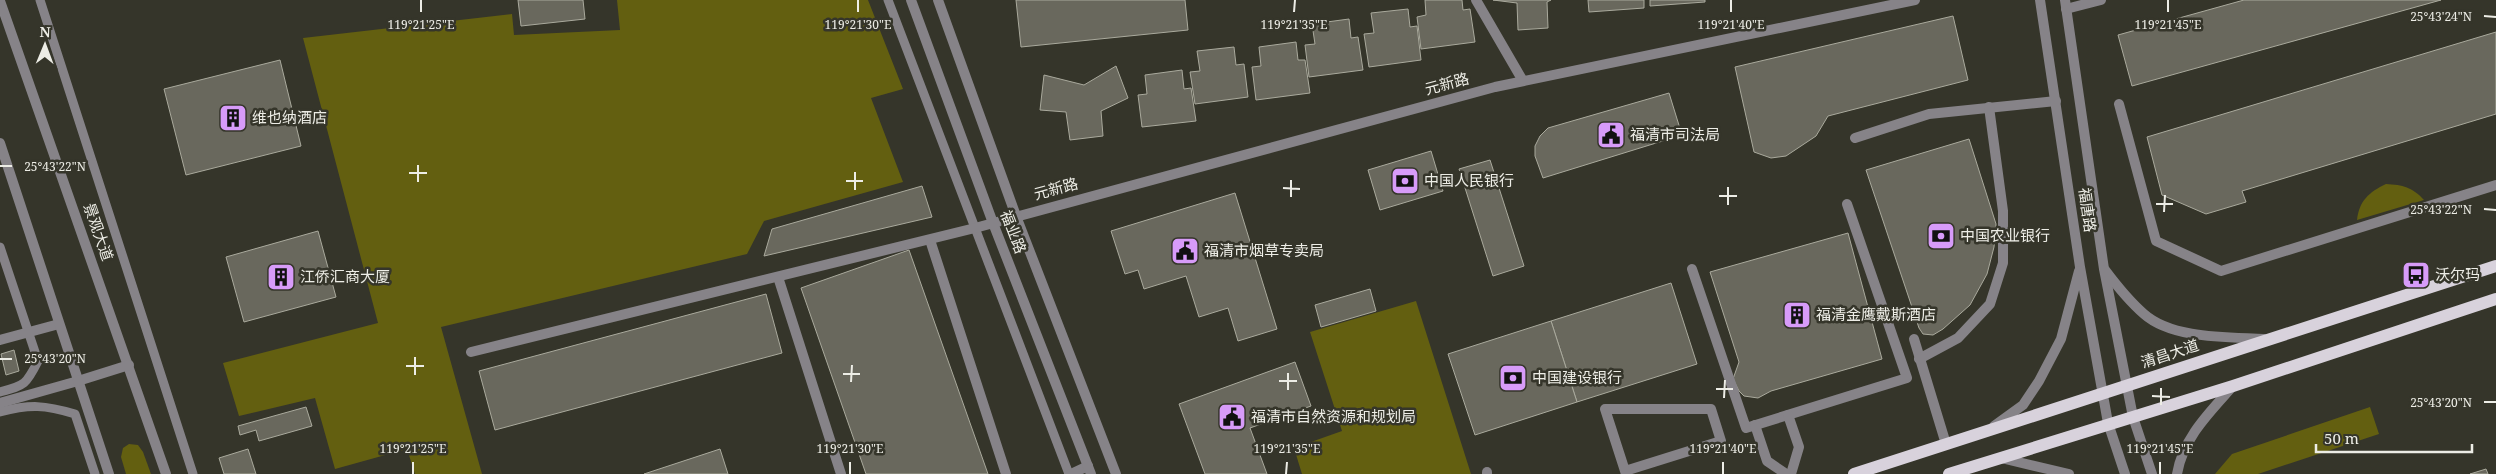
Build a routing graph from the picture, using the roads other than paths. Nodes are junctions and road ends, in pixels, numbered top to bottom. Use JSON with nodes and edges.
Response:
{"nodes":[{"id":1,"x":40,"y":0,"type":"edge"},
{"id":2,"x":888,"y":0,"type":"edge"},
{"id":3,"x":911,"y":0,"type":"edge"},
{"id":4,"x":938,"y":0,"type":"edge"},
{"id":5,"x":1476,"y":0,"type":"edge"},
{"id":6,"x":1914,"y":0,"type":"edge"},
{"id":7,"x":2040,"y":0,"type":"edge"},
{"id":8,"x":2101,"y":0,"type":"edge"},
{"id":9,"x":0,"y":1,"type":"edge"},
{"id":10,"x":2065,"y":5,"type":"edge"},
{"id":11,"x":1523,"y":81,"type":"junction"},
{"id":12,"x":2056,"y":101,"type":"junction"},
{"id":13,"x":2119,"y":104,"type":"dead end"},
{"id":14,"x":1990,"y":107,"type":"junction"},
{"id":15,"x":1855,"y":138,"type":"dead end"},
{"id":16,"x":0,"y":143,"type":"edge"},
{"id":17,"x":2496,"y":185,"type":"edge"},
{"id":18,"x":1847,"y":204,"type":"dead end"},
{"id":19,"x":1016,"y":216,"type":"junction"},
{"id":20,"x":993,"y":224,"type":"junction"},
{"id":21,"x":975,"y":228,"type":"junction"},
{"id":22,"x":930,"y":240,"type":"junction"},
{"id":23,"x":0,"y":247,"type":"edge"},
{"id":24,"x":2496,"y":266,"type":"edge"},
{"id":25,"x":2080,"y":268,"type":"junction"},
{"id":26,"x":2104,"y":268,"type":"junction"},
{"id":27,"x":1692,"y":269,"type":"dead end"},
{"id":28,"x":778,"y":277,"type":"junction"},
{"id":29,"x":2496,"y":299,"type":"edge"},
{"id":30,"x":59,"y":324,"type":"junction"},
{"id":31,"x":28,"y":332,"type":"junction"},
{"id":32,"x":1914,"y":339,"type":"dead end"},
{"id":33,"x":0,"y":340,"type":"edge"},
{"id":34,"x":2270,"y":340,"type":"junction"},
{"id":35,"x":471,"y":352,"type":"dead end"},
{"id":36,"x":1919,"y":359,"type":"junction"},
{"id":37,"x":128,"y":365,"type":"junction"},
{"id":38,"x":78,"y":381,"type":"junction"},
{"id":39,"x":2127,"y":385,"type":"junction"},
{"id":40,"x":2233,"y":386,"type":"junction"},
{"id":41,"x":0,"y":392,"type":"edge"},
{"id":42,"x":2103,"y":393,"type":"junction"},
{"id":43,"x":0,"y":403,"type":"edge"},
{"id":44,"x":0,"y":412,"type":"edge"},
{"id":45,"x":1788,"y":415,"type":"junction"},
{"id":46,"x":2133,"y":417,"type":"junction"},
{"id":47,"x":2108,"y":424,"type":"junction"},
{"id":48,"x":1755,"y":425,"type":"junction"},
{"id":49,"x":1991,"y":428,"type":"junction"},
{"id":50,"x":1946,"y":444,"type":"junction"},
{"id":51,"x":2000,"y":457,"type":"junction"},
{"id":52,"x":1089,"y":470,"type":"edge"},
{"id":53,"x":1625,"y":473,"type":"edge"},
{"id":54,"x":95,"y":474,"type":"edge"},
{"id":55,"x":109,"y":474,"type":"edge"},
{"id":56,"x":166,"y":474,"type":"edge"},
{"id":57,"x":193,"y":474,"type":"edge"},
{"id":58,"x":841,"y":474,"type":"edge"},
{"id":59,"x":1006,"y":474,"type":"edge"},
{"id":60,"x":1070,"y":474,"type":"edge"},
{"id":61,"x":1116,"y":474,"type":"edge"},
{"id":62,"x":1786,"y":474,"type":"edge"},
{"id":63,"x":1791,"y":474,"type":"edge"},
{"id":64,"x":1854,"y":474,"type":"edge"},
{"id":65,"x":1949,"y":474,"type":"edge"},
{"id":66,"x":2069,"y":474,"type":"edge"},
{"id":67,"x":2124,"y":474,"type":"edge"},
{"id":68,"x":2152,"y":474,"type":"edge"},
{"id":69,"x":2177,"y":474,"type":"edge"}],
"edges":[{"from":1,"to":57,"type":"lane"},
{"from":2,"to":21,"type":"lane"},
{"from":3,"to":20,"type":"street","name":"福业路"},
{"from":4,"to":19,"type":"street","name":"福业路"},
{"from":5,"to":11,"type":"street"},
{"from":6,"to":11,"type":"street","name":"元新路"},
{"from":7,"to":12,"type":"street","name":"福唐路"},
{"from":8,"to":10,"type":"street"},
{"from":9,"to":37,"type":"street","name":"景观大道"},
{"from":10,"to":26,"type":"street","name":"福唐路"},
{"from":11,"to":19,"type":"street","name":"元新路"},
{"from":12,"to":14,"type":"street"},
{"from":12,"to":25,"type":"street","name":"福唐路"},
{"from":13,"to":17,"type":"street"},
{"from":14,"to":15,"type":"street"},
{"from":14,"to":36,"type":"street"},
{"from":16,"to":30,"type":"street"},
{"from":18,"to":45,"type":"street"},
{"from":19,"to":20,"type":"street","name":"元新路"},
{"from":19,"to":61,"type":"street","name":"福业路"},
{"from":20,"to":21,"type":"street","name":"元新路"},
{"from":20,"to":52,"type":"street","name":"福业路"},
{"from":21,"to":22,"type":"street","name":"元新路"},
{"from":21,"to":60,"type":"lane"},
{"from":22,"to":28,"type":"street","name":"元新路"},
{"from":22,"to":59,"type":"street"},
{"from":23,"to":31,"type":"lane"},
{"from":24,"to":34,"type":"main road","name":"清昌大道"},
{"from":25,"to":42,"type":"street","name":"福唐路"},
{"from":25,"to":49,"type":"street"},
{"from":26,"to":34,"type":"street"},
{"from":26,"to":39,"type":"street","name":"福唐路"},
{"from":27,"to":48,"type":"street"},
{"from":28,"to":35,"type":"street","name":"元新路"},
{"from":28,"to":58,"type":"street"},
{"from":29,"to":40,"type":"main road"},
{"from":30,"to":31,"type":"street"},
{"from":30,"to":38,"type":"street"},
{"from":31,"to":33,"type":"street"},
{"from":31,"to":41,"type":"lane"},
{"from":32,"to":36,"type":"street"},
{"from":34,"to":39,"type":"main road","name":"清昌大道"},
{"from":36,"to":50,"type":"street"},
{"from":37,"to":38,"type":"street"},
{"from":37,"to":56,"type":"street","name":"景观大道"},
{"from":38,"to":43,"type":"street"},
{"from":38,"to":55,"type":"street"},
{"from":39,"to":42,"type":"main road","name":"清昌大道"},
{"from":39,"to":46,"type":"street","name":"福唐路"},
{"from":40,"to":46,"type":"main road"},
{"from":40,"to":69,"type":"street"},
{"from":42,"to":47,"type":"street","name":"福唐路"},
{"from":42,"to":49,"type":"main road","name":"清昌大道"},
{"from":44,"to":54,"type":"lane"},
{"from":45,"to":48,"type":"street"},
{"from":45,"to":63,"type":"street"},
{"from":46,"to":47,"type":"main road"},
{"from":46,"to":68,"type":"street","name":"福唐路"},
{"from":47,"to":51,"type":"main road"},
{"from":47,"to":67,"type":"street","name":"福唐路"},
{"from":48,"to":62,"type":"street"},
{"from":49,"to":50,"type":"main road","name":"清昌大道"},
{"from":50,"to":64,"type":"main road","name":"清昌大道"},
{"from":51,"to":65,"type":"main road"},
{"from":51,"to":66,"type":"street"},
{"from":52,"to":60,"type":"street"},
{"from":53,"to":53,"type":"street"}]}
